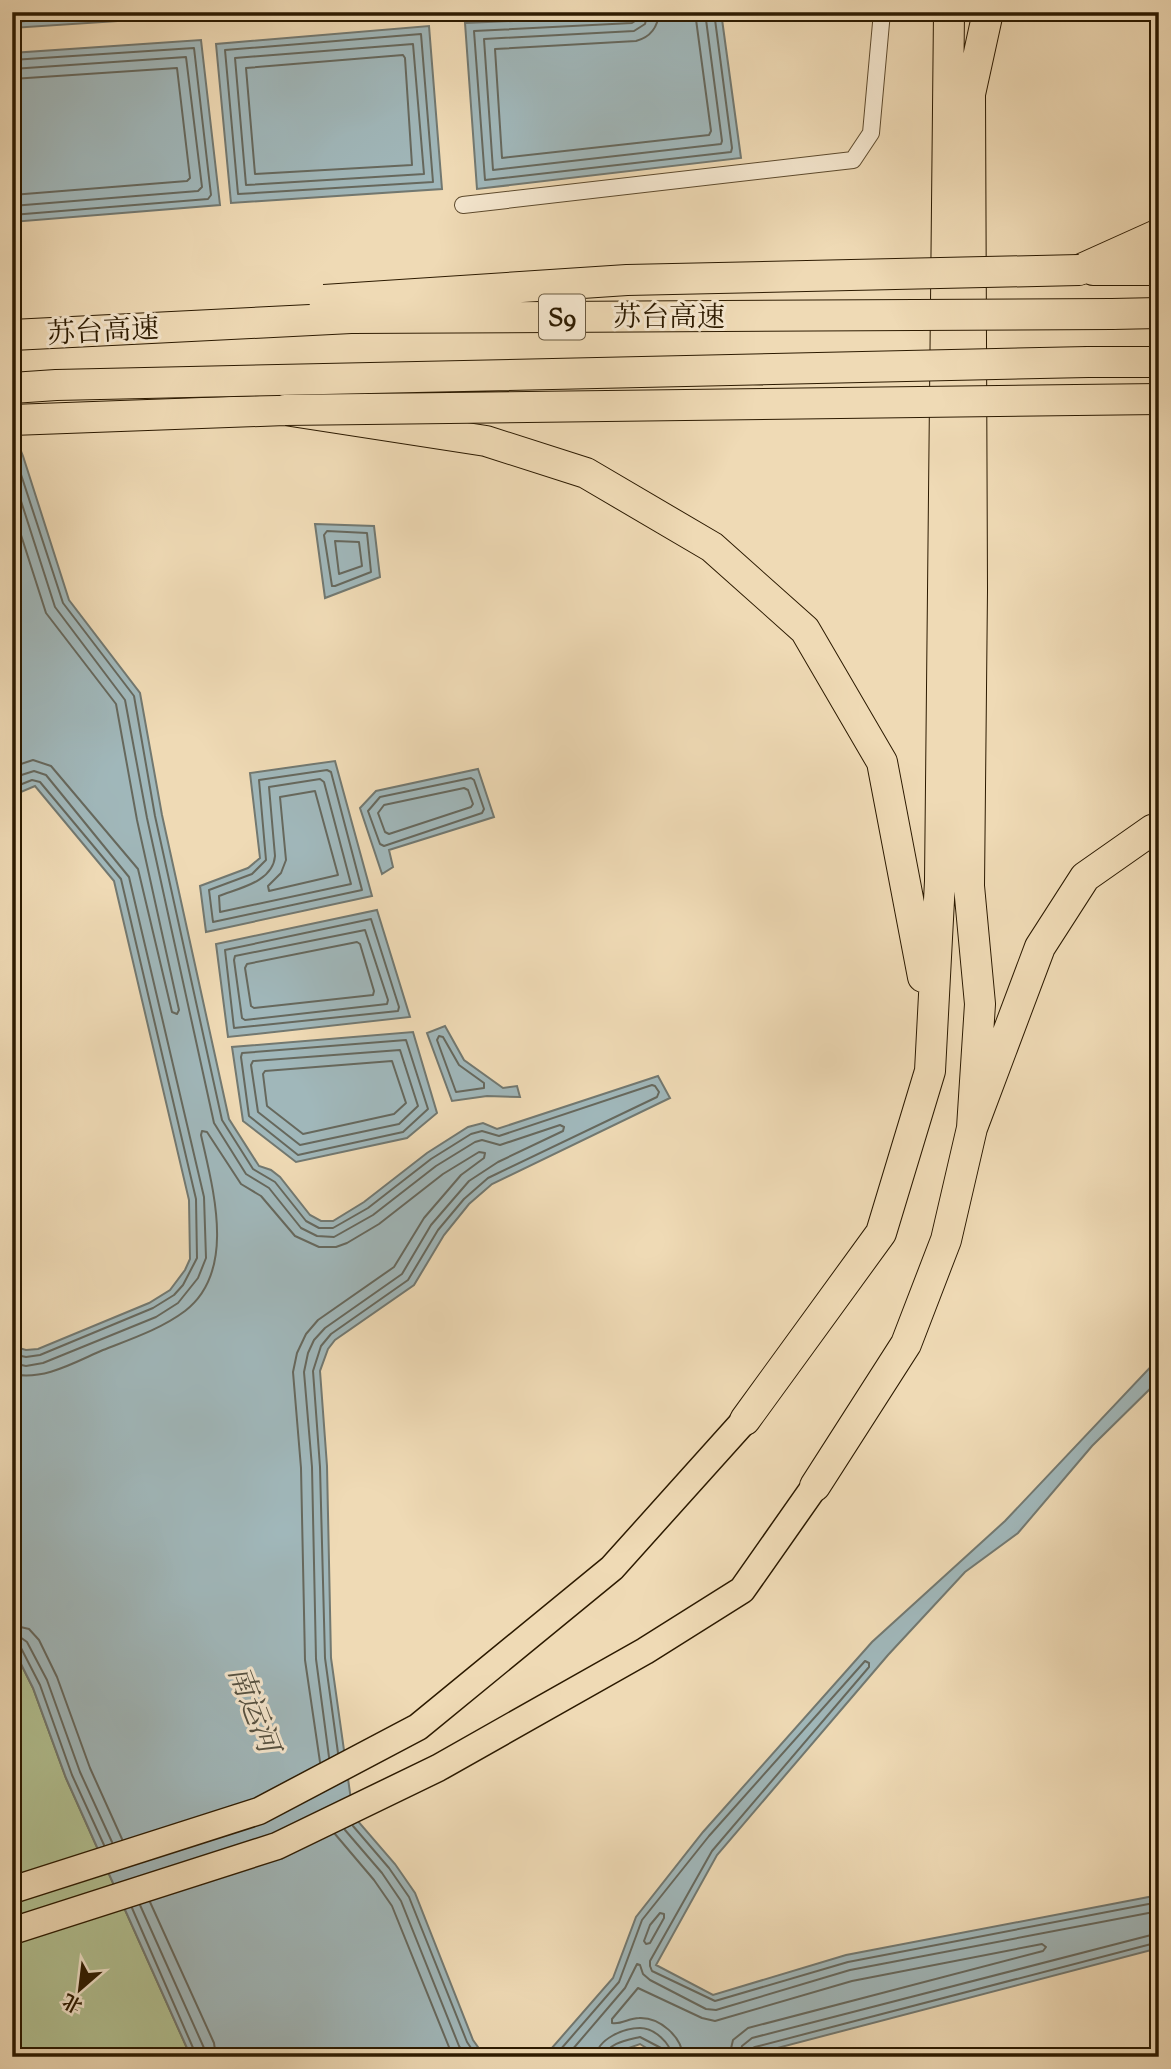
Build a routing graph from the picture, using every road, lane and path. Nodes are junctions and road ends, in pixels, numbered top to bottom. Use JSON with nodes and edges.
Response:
{"nodes":[{"id":1,"x":882,"y":12,"type":"edge"},
{"id":2,"x":949,"y":12,"type":"edge"},
{"id":3,"x":988,"y":12,"type":"edge"},
{"id":4,"x":463,"y":205,"type":"dead end"},
{"id":5,"x":1159,"y":234,"type":"edge"},
{"id":6,"x":1079,"y":270,"type":"junction"},
{"id":7,"x":1159,"y":270,"type":"edge"},
{"id":8,"x":1159,"y":313,"type":"edge"},
{"id":9,"x":12,"y":329,"type":"edge"},
{"id":10,"x":12,"y":335,"type":"edge"},
{"id":11,"x":1159,"y":362,"type":"edge"},
{"id":12,"x":12,"y":388,"type":"edge"},
{"id":13,"x":1159,"y":399,"type":"edge"},
{"id":14,"x":285,"y":410,"type":"junction"},
{"id":15,"x":12,"y":420,"type":"edge"},
{"id":16,"x":1159,"y":828,"type":"edge"},
{"id":17,"x":932,"y":1029,"type":"junction"},
{"id":18,"x":972,"y":1128,"type":"junction"},
{"id":19,"x":745,"y":1420,"type":"joint"},
{"id":20,"x":815,"y":1486,"type":"joint"},
{"id":21,"x":46,"y":1879,"type":"junction"},
{"id":22,"x":12,"y":1883,"type":"edge"},
{"id":23,"x":12,"y":1890,"type":"edge"},
{"id":24,"x":55,"y":1917,"type":"junction"},
{"id":25,"x":12,"y":1931,"type":"edge"},
{"id":26,"x":12,"y":1948,"type":"edge"}],
"edges":[{"from":1,"to":4,"type":"street"},
{"from":2,"to":17,"type":"highway"},
{"from":3,"to":18,"type":"highway"},
{"from":5,"to":6,"type":"highway"},
{"from":6,"to":7,"type":"highway"},
{"from":6,"to":9,"type":"highway","bridge":true},
{"from":8,"to":10,"type":"highway","name":"苏台高速","number":"S9","bridge":true},
{"from":11,"to":12,"type":"highway","name":"苏台高速","number":"S9","bridge":true},
{"from":13,"to":14,"type":"highway","bridge":true},
{"from":14,"to":15,"type":"highway"},
{"from":14,"to":17,"type":"highway","bridge":true},
{"from":16,"to":18,"type":"highway"},
{"from":17,"to":19,"type":"highway"},
{"from":18,"to":20,"type":"highway"},
{"from":19,"to":21,"type":"main road"},
{"from":20,"to":24,"type":"main road"},
{"from":21,"to":22,"type":"main road"},
{"from":21,"to":23,"type":"main road"},
{"from":24,"to":25,"type":"main road"},
{"from":24,"to":26,"type":"main road"}]}
